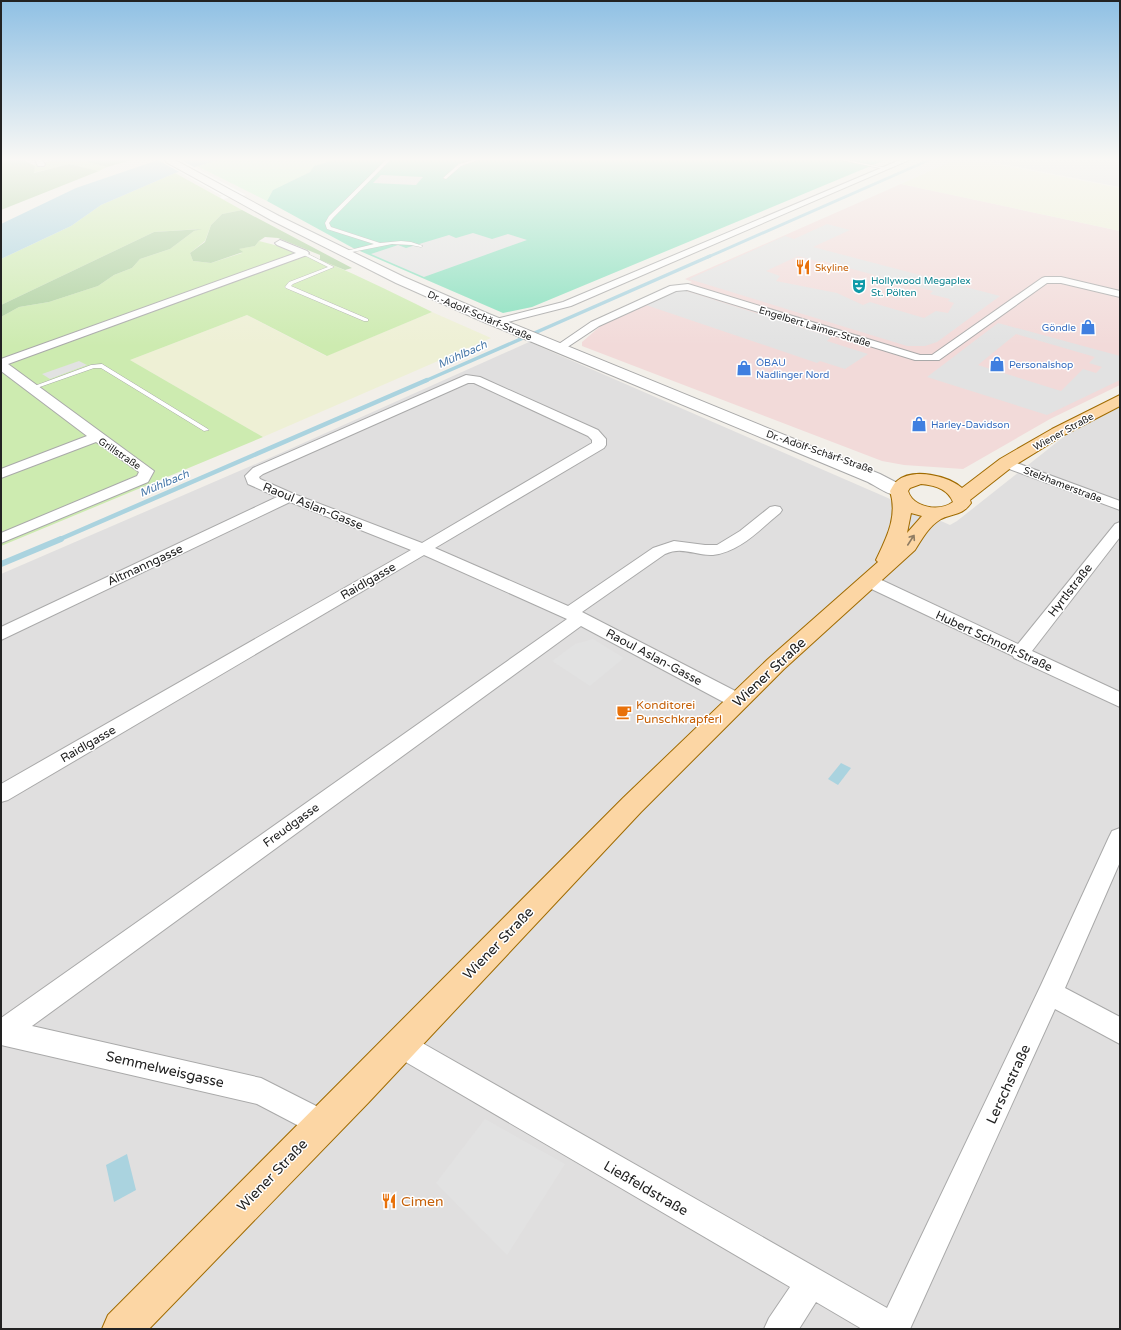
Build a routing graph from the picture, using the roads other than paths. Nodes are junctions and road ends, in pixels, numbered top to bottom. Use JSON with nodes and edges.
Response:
{"nodes":[{"id":1,"x":284,"y":222,"type":"edge"},
{"id":2,"x":328,"y":222,"type":"edge"},
{"id":3,"x":758,"y":222,"type":"edge"},
{"id":4,"x":280,"y":243,"type":"dead end"},
{"id":5,"x":380,"y":244,"type":"junction"},
{"id":6,"x":420,"y":246,"type":"dead end"},
{"id":7,"x":304,"y":253,"type":"junction"},
{"id":8,"x":344,"y":253,"type":"junction"},
{"id":9,"x":1120,"y":294,"type":"edge"},
{"id":10,"x":366,"y":320,"type":"dead end"},
{"id":11,"x":496,"y":322,"type":"junction"},
{"id":12,"x":559,"y":348,"type":"junction"},
{"id":13,"x":1,"y":364,"type":"edge"},
{"id":14,"x":463,"y":379,"type":"joint"},
{"id":15,"x":32,"y":388,"type":"junction"},
{"id":16,"x":1120,"y":400,"type":"edge"},
{"id":17,"x":206,"y":430,"type":"dead end"},
{"id":18,"x":97,"y":437,"type":"junction"},
{"id":19,"x":1006,"y":463,"type":"junction"},
{"id":20,"x":1,"y":474,"type":"edge"},
{"id":21,"x":939,"y":482,"type":"junction"},
{"id":22,"x":904,"y":490,"type":"junction"},
{"id":23,"x":289,"y":497,"type":"junction"},
{"id":24,"x":961,"y":498,"type":"junction"},
{"id":25,"x":1120,"y":506,"type":"edge"},
{"id":26,"x":775,"y":510,"type":"dead end"},
{"id":27,"x":938,"y":513,"type":"junction"},
{"id":28,"x":1120,"y":526,"type":"edge"},
{"id":29,"x":1,"y":538,"type":"edge"},
{"id":30,"x":423,"y":549,"type":"junction"},
{"id":31,"x":876,"y":574,"type":"junction"},
{"id":32,"x":574,"y":615,"type":"junction"},
{"id":33,"x":1,"y":634,"type":"edge"},
{"id":34,"x":1020,"y":654,"type":"junction"},
{"id":35,"x":1120,"y":700,"type":"edge"},
{"id":36,"x":738,"y":701,"type":"junction"},
{"id":37,"x":1,"y":794,"type":"edge"},
{"id":38,"x":1120,"y":837,"type":"edge"},
{"id":39,"x":1050,"y":993,"type":"junction"},
{"id":40,"x":1120,"y":1031,"type":"edge"},
{"id":41,"x":2,"y":1032,"type":"edge"},
{"id":42,"x":400,"y":1044,"type":"junction"},
{"id":43,"x":322,"y":1124,"type":"junction"},
{"id":44,"x":811,"y":1283,"type":"junction"},
{"id":45,"x":122,"y":1329,"type":"edge"},
{"id":46,"x":780,"y":1329,"type":"edge"},
{"id":47,"x":893,"y":1329,"type":"edge"}],
"edges":[{"from":1,"to":8,"type":"street","name":"Dr.-Adolf-Schärf-Straße"},
{"from":2,"to":5,"type":"lane"},
{"from":3,"to":11,"type":"street"},
{"from":4,"to":7,"type":"street"},
{"from":5,"to":6,"type":"lane"},
{"from":5,"to":8,"type":"lane"},
{"from":7,"to":10,"type":"lane"},
{"from":7,"to":13,"type":"street"},
{"from":8,"to":11,"type":"street","name":"Dr.-Adolf-Schärf-Straße"},
{"from":9,"to":12,"type":"street","name":"Engelbert Laimer-Straße"},
{"from":11,"to":12,"type":"street","name":"Dr.-Adolf-Schärf-Straße"},
{"from":12,"to":22,"type":"street","name":"Dr.-Adolf-Schärf-Straße"},
{"from":13,"to":15,"type":"street","name":"Grillstraße"},
{"from":14,"to":23,"type":"street","name":"Raoul Aslan-Gasse"},
{"from":14,"to":30,"type":"street","name":"Raidlgasse"},
{"from":15,"to":17,"type":"lane"},
{"from":15,"to":18,"type":"street","name":"Grillstraße"},
{"from":16,"to":19,"type":"main road","name":"Wiener Straße"},
{"from":18,"to":20,"type":"street"},
{"from":18,"to":29,"type":"street","name":"Grillstraße"},
{"from":19,"to":21,"type":"main road","name":"Wiener Straße"},
{"from":19,"to":24,"type":"main road","name":"Wiener Straße"},
{"from":19,"to":25,"type":"street","name":"Stelzhamerstraße"},
{"from":21,"to":22,"type":"main road"},
{"from":21,"to":24,"type":"main road"},
{"from":22,"to":27,"type":"main road"},
{"from":22,"to":31,"type":"main road"},
{"from":23,"to":30,"type":"street","name":"Raoul Aslan-Gasse"},
{"from":23,"to":33,"type":"street","name":"Altmanngasse"},
{"from":24,"to":27,"type":"main road","name":"Wiener Straße"},
{"from":26,"to":32,"type":"street"},
{"from":31,"to":27,"type":"main road","name":"Wiener Straße","one_way":true},
{"from":28,"to":34,"type":"street","name":"Hyrtlstraße"},
{"from":30,"to":32,"type":"street","name":"Raoul Aslan-Gasse"},
{"from":30,"to":37,"type":"street","name":"Raidlgasse"},
{"from":31,"to":34,"type":"street","name":"Hubert Schnofl-Straße"},
{"from":31,"to":36,"type":"main road","name":"Wiener Straße"},
{"from":32,"to":36,"type":"street","name":"Raoul Aslan-Gasse"},
{"from":32,"to":41,"type":"street","name":"Freudgasse"},
{"from":34,"to":35,"type":"street","name":"Hubert Schnofl-Straße"},
{"from":36,"to":42,"type":"main road","name":"Wiener Straße"},
{"from":38,"to":39,"type":"street","name":"Lerschstraße"},
{"from":39,"to":40,"type":"street"},
{"from":39,"to":47,"type":"street","name":"Lerschstraße"},
{"from":41,"to":43,"type":"street","name":"Semmelweisgasse"},
{"from":42,"to":43,"type":"main road","name":"Wiener Straße"},
{"from":42,"to":44,"type":"street","name":"Ließfeldstraße"},
{"from":43,"to":45,"type":"main road","name":"Wiener Straße"},
{"from":44,"to":46,"type":"street"},
{"from":44,"to":47,"type":"street","name":"Ließfeldstraße"}]}
